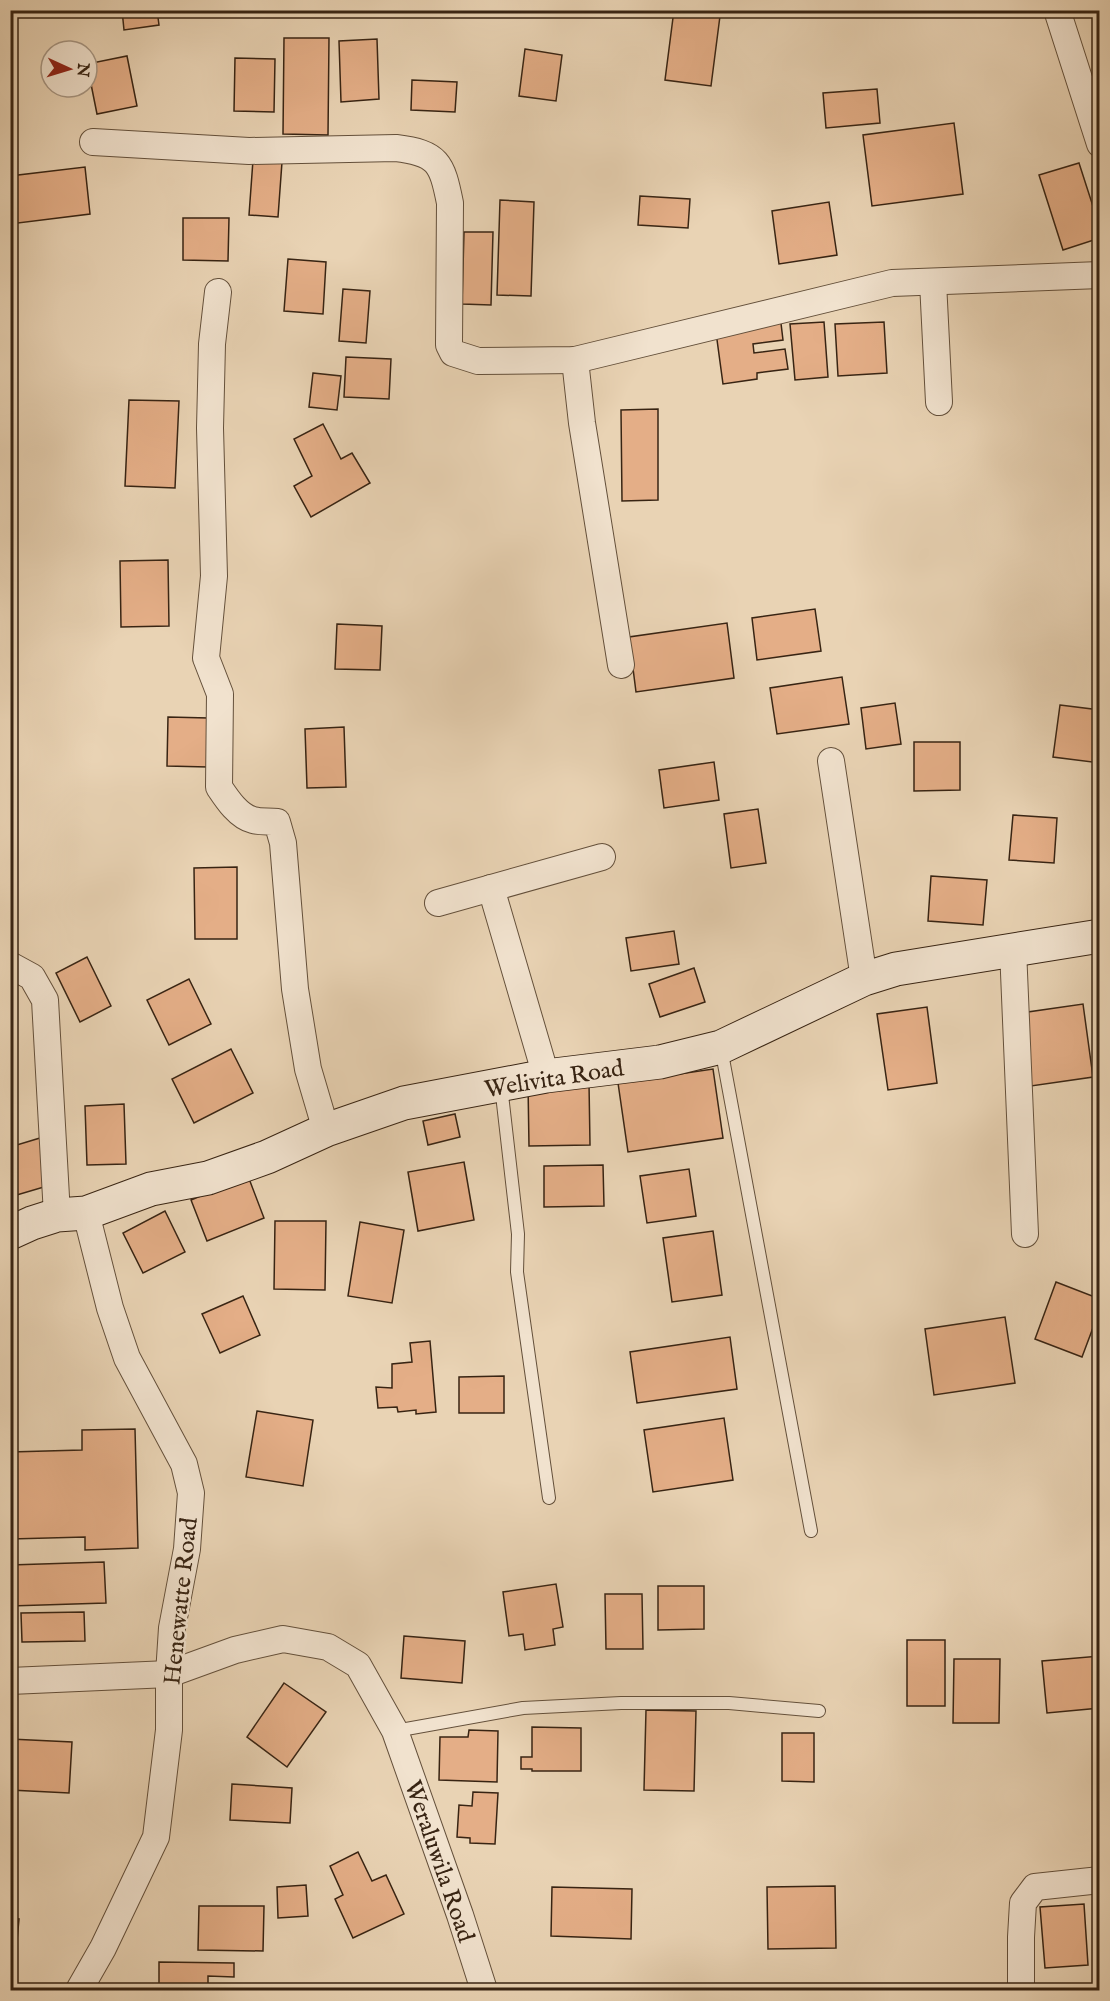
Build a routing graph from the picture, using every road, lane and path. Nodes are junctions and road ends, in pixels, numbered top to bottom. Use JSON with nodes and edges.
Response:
{"nodes":[{"id":1,"x":1057,"y":10,"type":"edge"},
{"id":2,"x":93,"y":142,"type":"dead end"},
{"id":3,"x":1100,"y":144,"type":"edge"},
{"id":4,"x":1100,"y":275,"type":"edge"},
{"id":5,"x":933,"y":282,"type":"junction"},
{"id":6,"x":218,"y":292,"type":"dead end"},
{"id":7,"x":575,"y":360,"type":"junction"},
{"id":8,"x":939,"y":402,"type":"dead end"},
{"id":9,"x":621,"y":665,"type":"dead end"},
{"id":10,"x":831,"y":762,"type":"dead end"},
{"id":11,"x":602,"y":857,"type":"dead end"},
{"id":12,"x":491,"y":888,"type":"junction"},
{"id":13,"x":438,"y":903,"type":"dead end"},
{"id":14,"x":1100,"y":936,"type":"edge"},
{"id":15,"x":1013,"y":949,"type":"junction"},
{"id":16,"x":10,"y":965,"type":"edge"},
{"id":17,"x":864,"y":979,"type":"junction"},
{"id":18,"x":721,"y":1047,"type":"junction"},
{"id":19,"x":546,"y":1076,"type":"junction"},
{"id":20,"x":501,"y":1085,"type":"junction"},
{"id":21,"x":326,"y":1130,"type":"junction"},
{"id":22,"x":72,"y":1214,"type":"junction"},
{"id":23,"x":10,"y":1233,"type":"edge"},
{"id":24,"x":1025,"y":1234,"type":"dead end"},
{"id":25,"x":549,"y":1498,"type":"dead end"},
{"id":26,"x":811,"y":1531,"type":"dead end"},
{"id":27,"x":169,"y":1674,"type":"junction"},
{"id":28,"x":10,"y":1681,"type":"edge"},
{"id":29,"x":819,"y":1711,"type":"dead end"},
{"id":30,"x":395,"y":1731,"type":"junction"},
{"id":31,"x":1100,"y":1880,"type":"edge"},
{"id":32,"x":79,"y":1990,"type":"edge"},
{"id":33,"x":484,"y":1990,"type":"edge"},
{"id":34,"x":1021,"y":1990,"type":"edge"}],
"edges":[{"from":1,"to":3,"type":"street"},
{"from":2,"to":7,"type":"street"},
{"from":4,"to":5,"type":"street"},
{"from":5,"to":7,"type":"street"},
{"from":5,"to":8,"type":"street"},
{"from":6,"to":21,"type":"street"},
{"from":7,"to":9,"type":"street"},
{"from":10,"to":17,"type":"street"},
{"from":11,"to":12,"type":"street"},
{"from":12,"to":13,"type":"street"},
{"from":12,"to":19,"type":"street"},
{"from":14,"to":15,"type":"street","name":"Welivita Road"},
{"from":15,"to":17,"type":"street","name":"Welivita Road"},
{"from":15,"to":24,"type":"street"},
{"from":16,"to":22,"type":"street","name":"Henewatte Road"},
{"from":17,"to":18,"type":"street","name":"Welivita Road"},
{"from":18,"to":19,"type":"street","name":"Welivita Road"},
{"from":18,"to":26,"type":"lane"},
{"from":19,"to":20,"type":"street","name":"Welivita Road"},
{"from":20,"to":21,"type":"street","name":"Welivita Road"},
{"from":20,"to":25,"type":"lane"},
{"from":21,"to":22,"type":"street","name":"Welivita Road"},
{"from":22,"to":23,"type":"street","name":"Welivita Road"},
{"from":22,"to":27,"type":"street","name":"Henewatte Road"},
{"from":27,"to":28,"type":"street"},
{"from":27,"to":30,"type":"street"},
{"from":27,"to":32,"type":"street","name":"Henewatte Road"},
{"from":29,"to":30,"type":"lane"},
{"from":30,"to":33,"type":"street","name":"Weraluwila Road"},
{"from":31,"to":34,"type":"street"}]}
